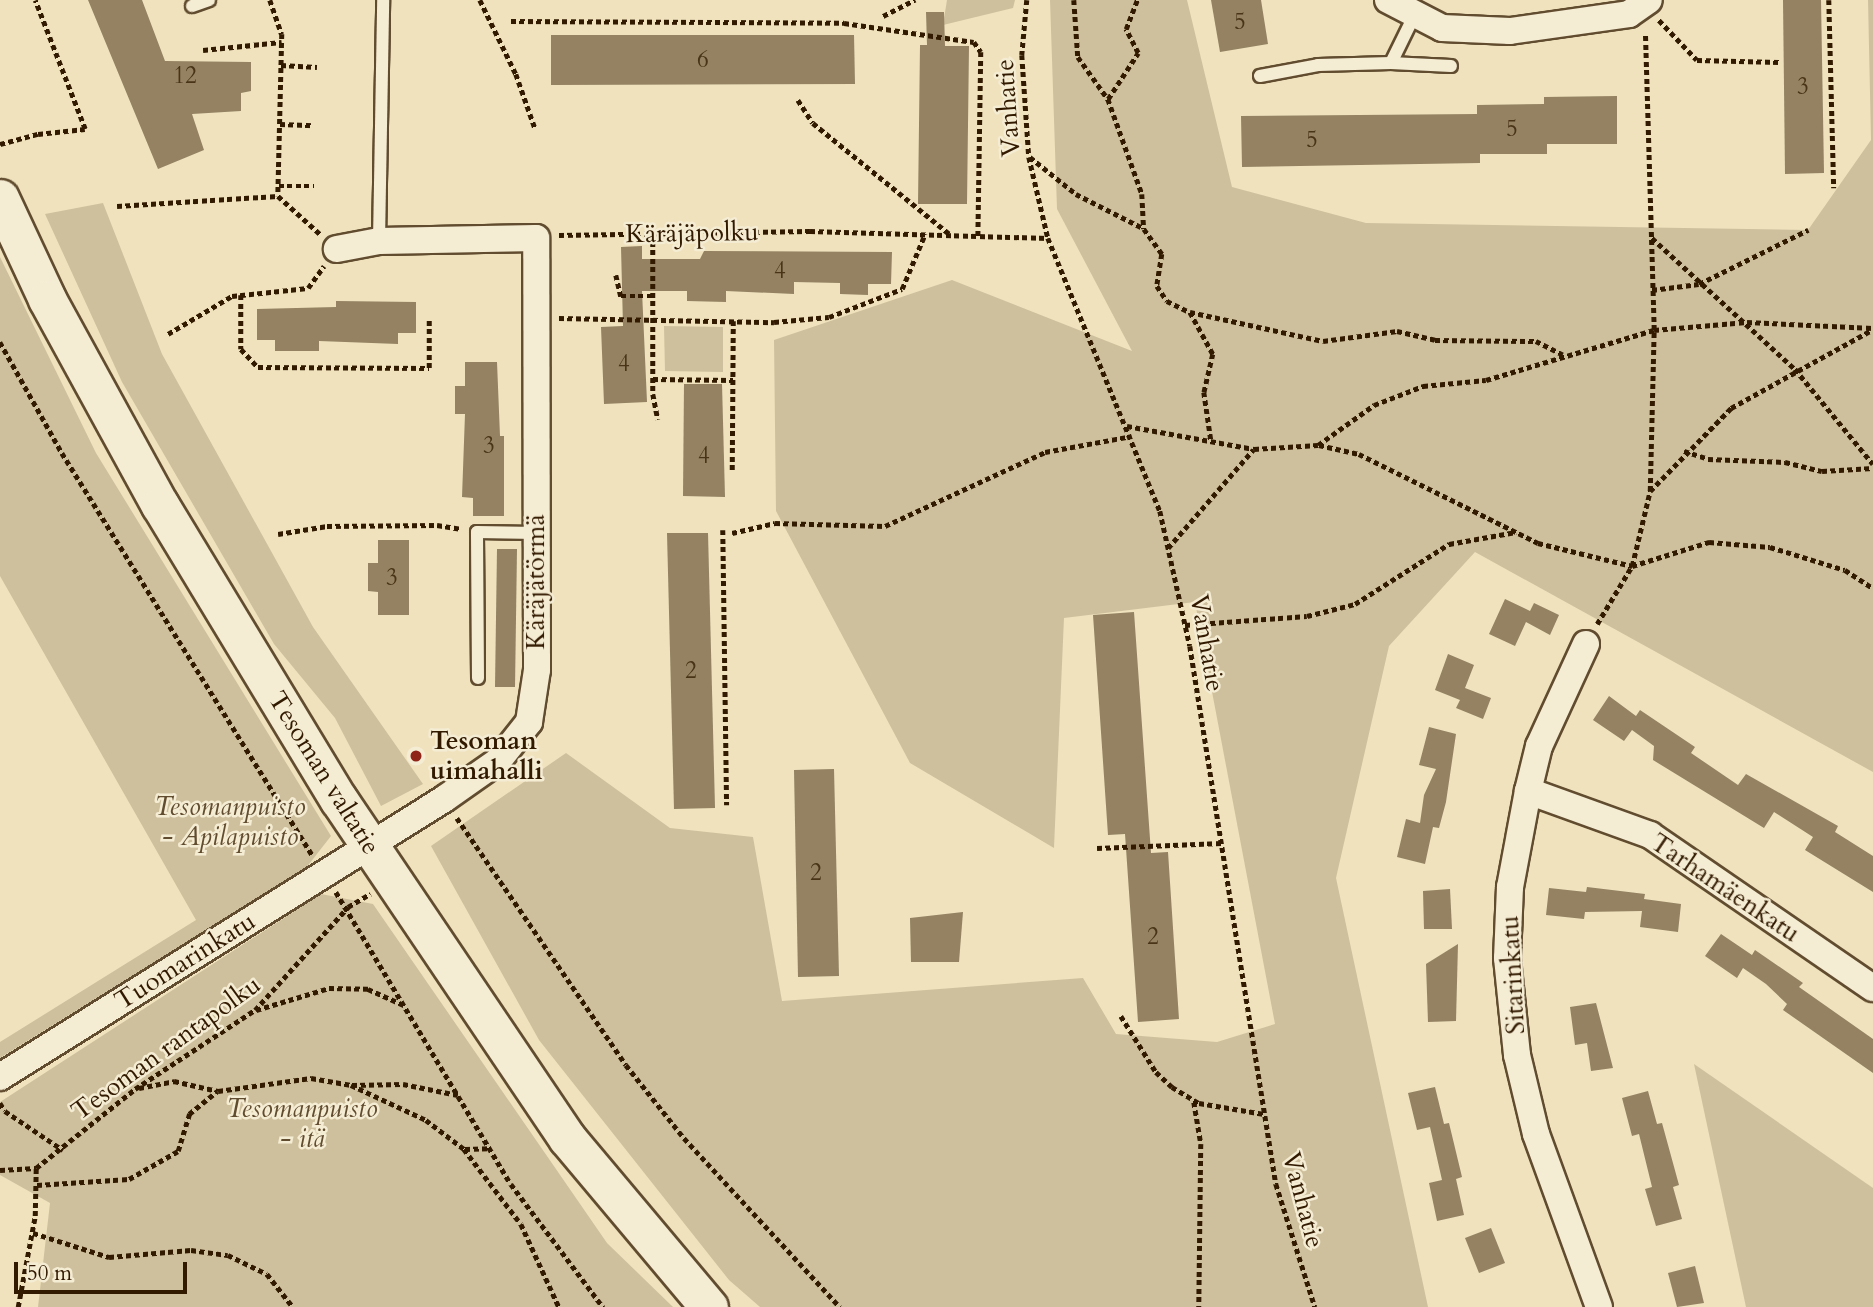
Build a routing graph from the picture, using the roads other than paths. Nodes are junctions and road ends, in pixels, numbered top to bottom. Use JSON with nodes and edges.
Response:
{"nodes":[{"id":1,"x":209,"y":0,"type":"edge"},
{"id":2,"x":383,"y":0,"type":"edge"},
{"id":3,"x":1388,"y":0,"type":"edge"},
{"id":4,"x":192,"y":6,"type":"dead end"},
{"id":5,"x":1641,"y":6,"type":"edge"},
{"id":6,"x":1415,"y":14,"type":"junction"},
{"id":7,"x":1391,"y":62,"type":"junction"},
{"id":8,"x":1451,"y":66,"type":"dead end"},
{"id":9,"x":1260,"y":76,"type":"dead end"},
{"id":10,"x":0,"y":198,"type":"edge"},
{"id":11,"x":379,"y":240,"type":"junction"},
{"id":12,"x":337,"y":249,"type":"road end"},
{"id":13,"x":536,"y":533,"type":"junction"},
{"id":14,"x":1586,"y":644,"type":"road end"},
{"id":15,"x":478,"y":678,"type":"dead end"},
{"id":16,"x":1528,"y":791,"type":"junction"},
{"id":17,"x":370,"y":846,"type":"junction"},
{"id":18,"x":1873,"y":988,"type":"edge"},
{"id":19,"x":0,"y":1077,"type":"edge"},
{"id":20,"x":709,"y":1307,"type":"edge"},
{"id":21,"x":1599,"y":1307,"type":"edge"}],
"edges":[{"from":1,"to":4,"type":"lane"},
{"from":2,"to":11,"type":"lane"},
{"from":3,"to":6,"type":"street"},
{"from":5,"to":6,"type":"street"},
{"from":6,"to":7,"type":"lane"},
{"from":7,"to":8,"type":"lane"},
{"from":7,"to":9,"type":"lane"},
{"from":10,"to":17,"type":"main road","name":"Tesoman valtatie"},
{"from":11,"to":12,"type":"street"},
{"from":11,"to":13,"type":"street","name":"Käräjätörmä"},
{"from":13,"to":15,"type":"lane"},
{"from":13,"to":17,"type":"street","name":"Käräjätörmä"},
{"from":14,"to":16,"type":"street","name":"Sitarinkatu"},
{"from":16,"to":18,"type":"street","name":"Tarhamäenkatu"},
{"from":16,"to":21,"type":"street","name":"Sitarinkatu"},
{"from":17,"to":19,"type":"street","name":"Tuomarinkatu"},
{"from":17,"to":20,"type":"main road","name":"Tesoman valtatie"}]}
